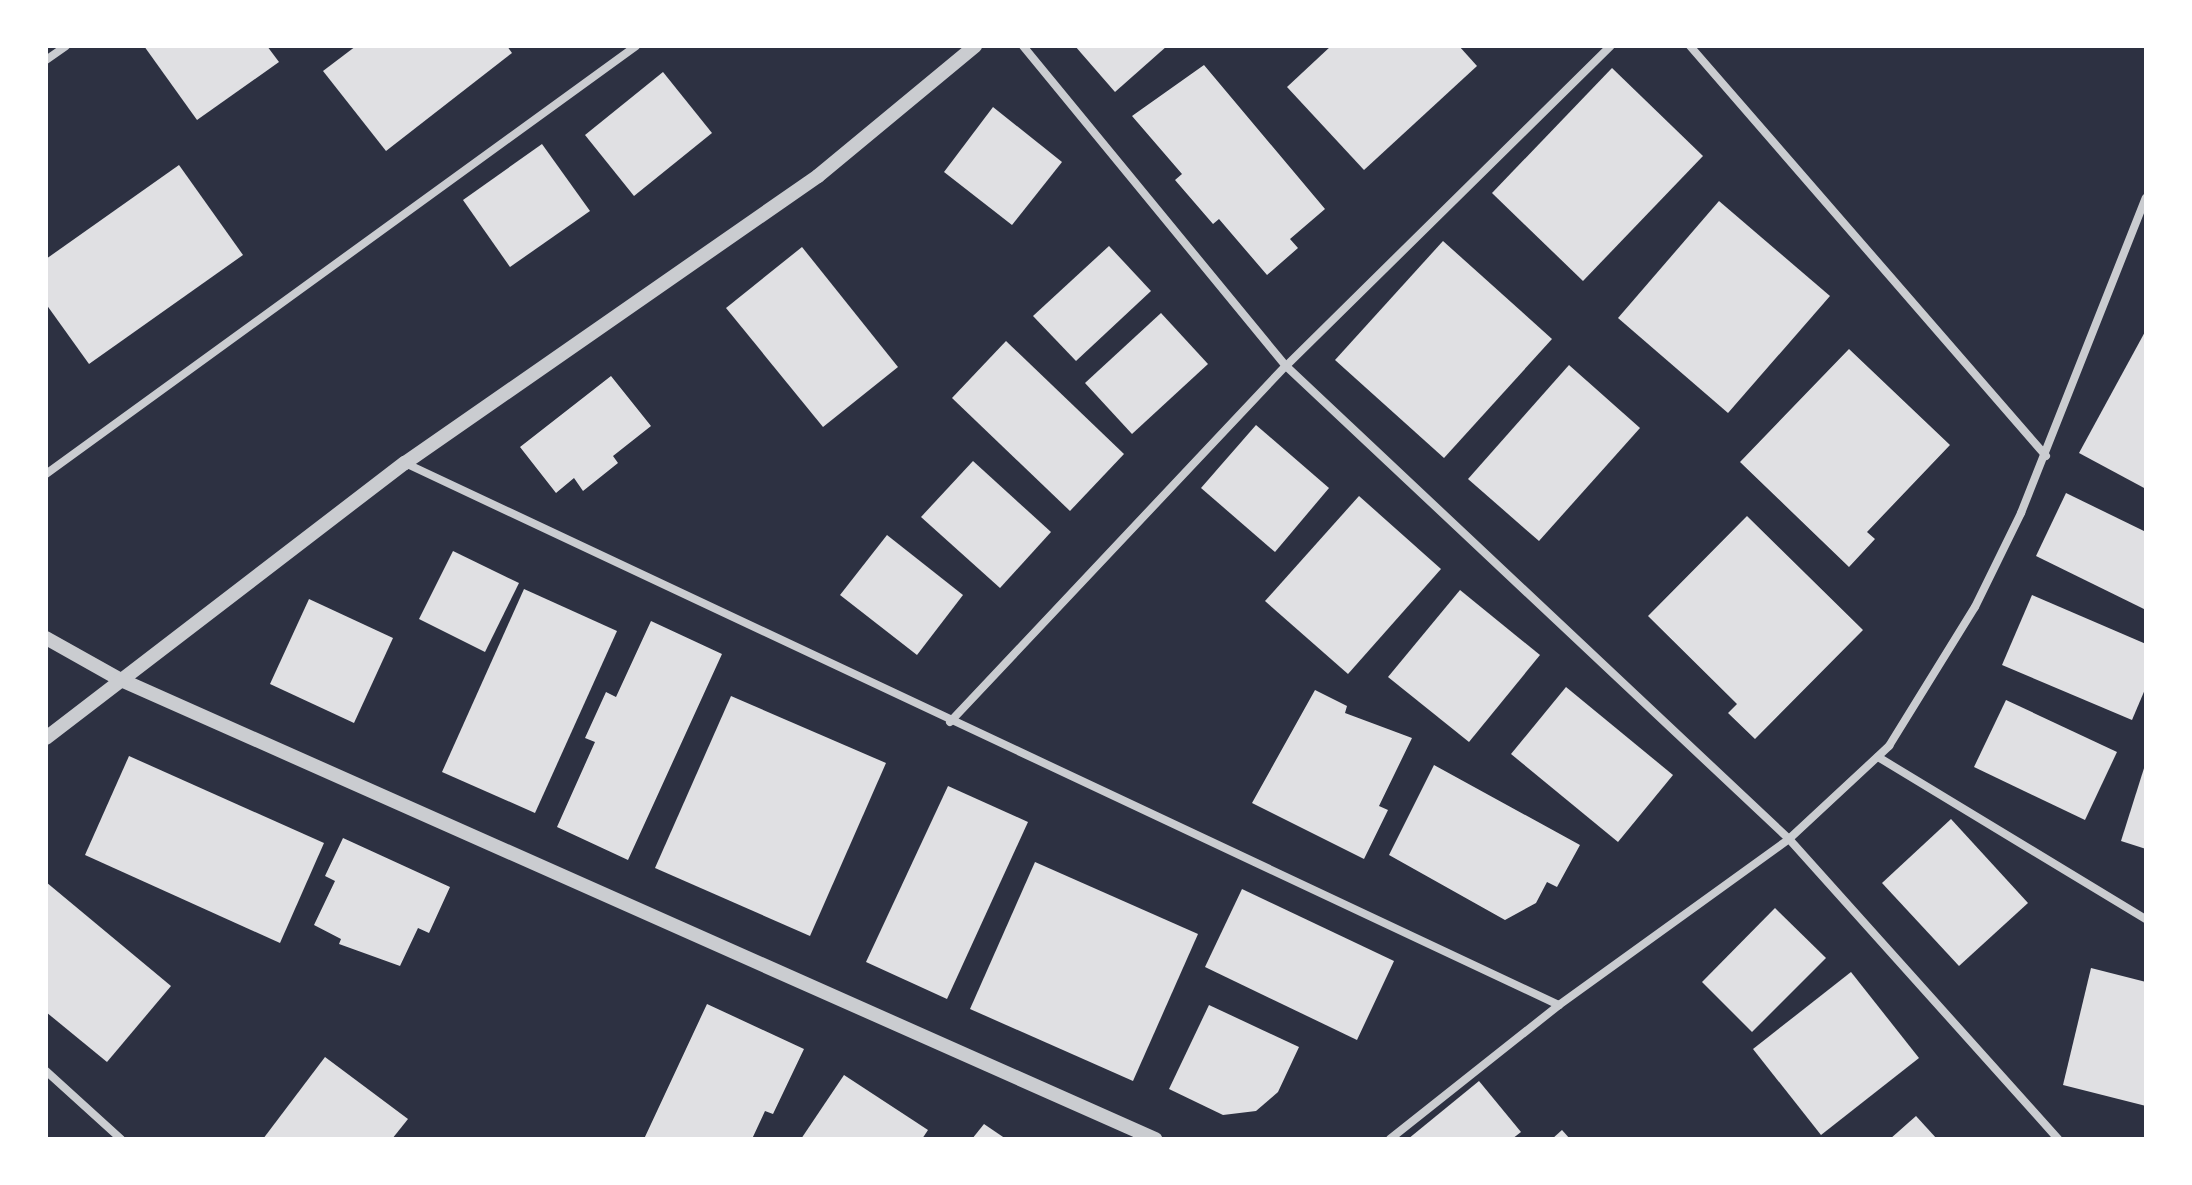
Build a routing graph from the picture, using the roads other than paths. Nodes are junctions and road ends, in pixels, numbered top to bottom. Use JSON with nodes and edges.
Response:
{"nodes":[{"id":1,"x":66,"y":46,"type":"edge"},
{"id":2,"x":636,"y":46,"type":"edge"},
{"id":3,"x":975,"y":46,"type":"edge"},
{"id":4,"x":1023,"y":46,"type":"edge"},
{"id":5,"x":1611,"y":46,"type":"edge"},
{"id":6,"x":1690,"y":46,"type":"edge"},
{"id":7,"x":46,"y":60,"type":"edge"},
{"id":8,"x":2146,"y":198,"type":"edge"},
{"id":9,"x":1286,"y":366,"type":"junction"},
{"id":10,"x":2046,"y":456,"type":"junction"},
{"id":11,"x":405,"y":463,"type":"junction"},
{"id":12,"x":46,"y":474,"type":"edge"},
{"id":13,"x":46,"y":638,"type":"edge"},
{"id":14,"x":119,"y":679,"type":"junction"},
{"id":15,"x":950,"y":722,"type":"junction"},
{"id":16,"x":46,"y":738,"type":"edge"},
{"id":17,"x":1878,"y":757,"type":"junction"},
{"id":18,"x":1789,"y":839,"type":"junction"},
{"id":19,"x":2146,"y":919,"type":"edge"},
{"id":20,"x":1559,"y":1005,"type":"junction"},
{"id":21,"x":46,"y":1071,"type":"edge"},
{"id":22,"x":121,"y":1139,"type":"edge"},
{"id":23,"x":1155,"y":1139,"type":"edge"},
{"id":24,"x":1390,"y":1139,"type":"edge"},
{"id":25,"x":2058,"y":1139,"type":"edge"}],
"edges":[{"from":1,"to":7,"type":"street"},
{"from":2,"to":12,"type":"street"},
{"from":3,"to":11,"type":"street"},
{"from":4,"to":9,"type":"street"},
{"from":5,"to":9,"type":"street"},
{"from":6,"to":10,"type":"street"},
{"from":8,"to":10,"type":"street"},
{"from":9,"to":15,"type":"street"},
{"from":9,"to":18,"type":"street"},
{"from":10,"to":17,"type":"street"},
{"from":11,"to":14,"type":"street"},
{"from":11,"to":15,"type":"street"},
{"from":13,"to":14,"type":"street"},
{"from":14,"to":16,"type":"street"},
{"from":14,"to":23,"type":"street"},
{"from":15,"to":20,"type":"street"},
{"from":17,"to":18,"type":"street"},
{"from":17,"to":19,"type":"street"},
{"from":18,"to":20,"type":"street"},
{"from":18,"to":25,"type":"street"},
{"from":20,"to":24,"type":"street"},
{"from":21,"to":22,"type":"street"}]}
